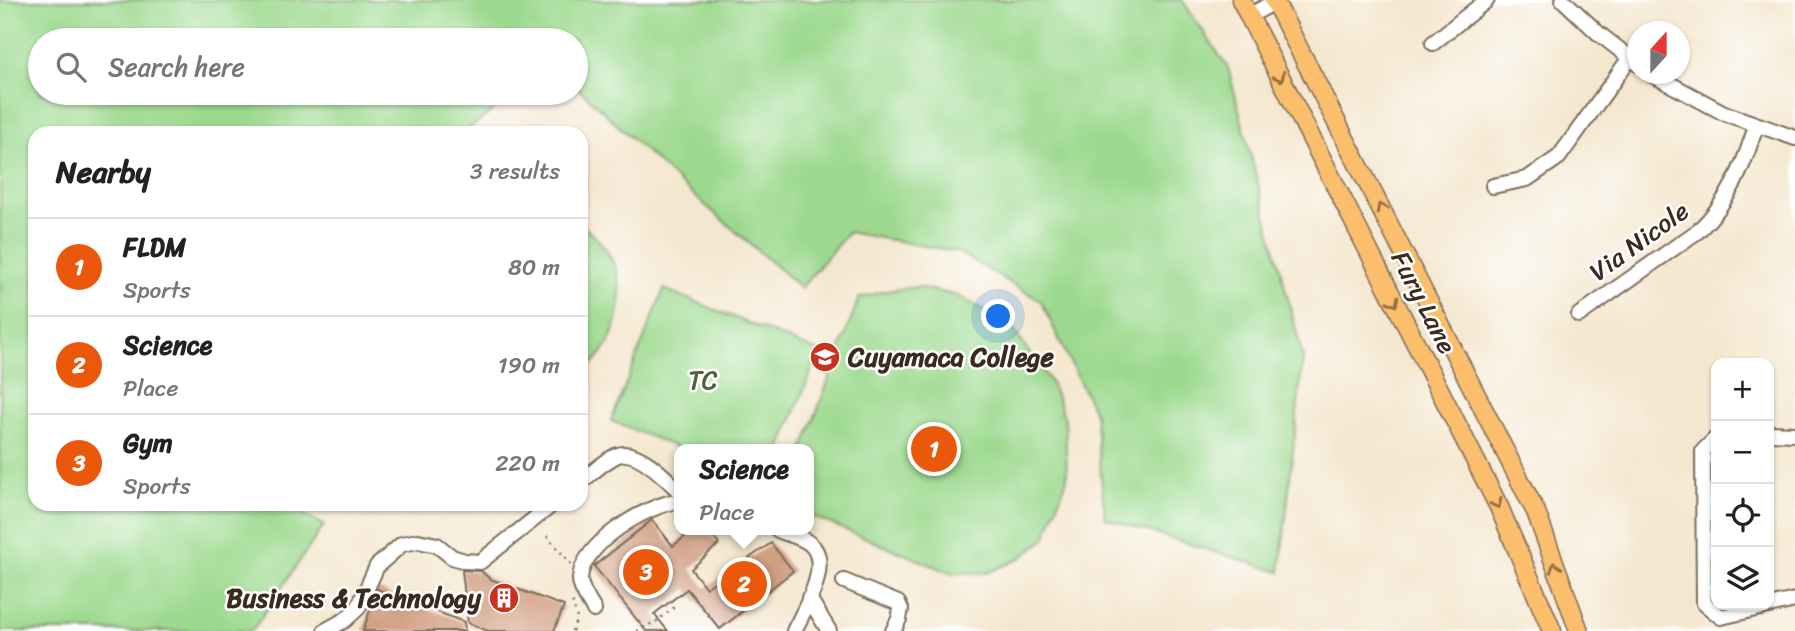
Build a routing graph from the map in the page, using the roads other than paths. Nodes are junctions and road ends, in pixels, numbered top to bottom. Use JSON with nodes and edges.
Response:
{"nodes":[{"id":1,"x":1487,"y":0,"type":"edge"},
{"id":2,"x":1563,"y":0,"type":"edge"},
{"id":3,"x":1276,"y":1,"type":"edge"},
{"id":4,"x":1245,"y":8,"type":"edge"},
{"id":5,"x":1433,"y":43,"type":"dead end"},
{"id":6,"x":1627,"y":57,"type":"edge"},
{"id":7,"x":1627,"y":70,"type":"edge"},
{"id":8,"x":1669,"y":84,"type":"edge"},
{"id":9,"x":1756,"y":126,"type":"junction"},
{"id":10,"x":1795,"y":138,"type":"edge"},
{"id":11,"x":1493,"y":186,"type":"dead end"},
{"id":12,"x":1579,"y":315,"type":"dead end"},
{"id":13,"x":1774,"y":433,"type":"edge"},
{"id":14,"x":1795,"y":434,"type":"edge"},
{"id":15,"x":1711,"y":443,"type":"edge"},
{"id":16,"x":588,"y":477,"type":"edge"},
{"id":17,"x":674,"y":486,"type":"edge"},
{"id":18,"x":674,"y":503,"type":"edge"},
{"id":19,"x":544,"y":511,"type":"edge"},
{"id":20,"x":789,"y":535,"type":"edge"},
{"id":21,"x":844,"y":581,"type":"dead end"},
{"id":22,"x":809,"y":598,"type":"junction"},
{"id":23,"x":1795,"y":600,"type":"edge"},
{"id":24,"x":594,"y":610,"type":"dead end"},
{"id":25,"x":325,"y":631,"type":"edge"},
{"id":26,"x":794,"y":631,"type":"edge"},
{"id":27,"x":829,"y":631,"type":"edge"},
{"id":28,"x":892,"y":631,"type":"edge"},
{"id":29,"x":1552,"y":631,"type":"edge"},
{"id":30,"x":1579,"y":631,"type":"edge"}],
"edges":[{"from":1,"to":5,"type":"street"},
{"from":2,"to":6,"type":"street"},
{"from":3,"to":4,"type":"street"},
{"from":30,"to":3,"type":"main road","name":"Fury Lane","one_way":true},
{"from":4,"to":29,"type":"main road","name":"Fury Lane","one_way":true},
{"from":7,"to":11,"type":"street"},
{"from":8,"to":9,"type":"street"},
{"from":9,"to":10,"type":"street"},
{"from":9,"to":12,"type":"street","name":"Via Nicole"},
{"from":13,"to":14,"type":"street"},
{"from":15,"to":23,"type":"street"},
{"from":16,"to":17,"type":"street"},
{"from":18,"to":24,"type":"street"},
{"from":19,"to":25,"type":"street"},
{"from":20,"to":22,"type":"street"},
{"from":21,"to":28,"type":"street"},
{"from":22,"to":26,"type":"street"},
{"from":22,"to":27,"type":"street"}]}
